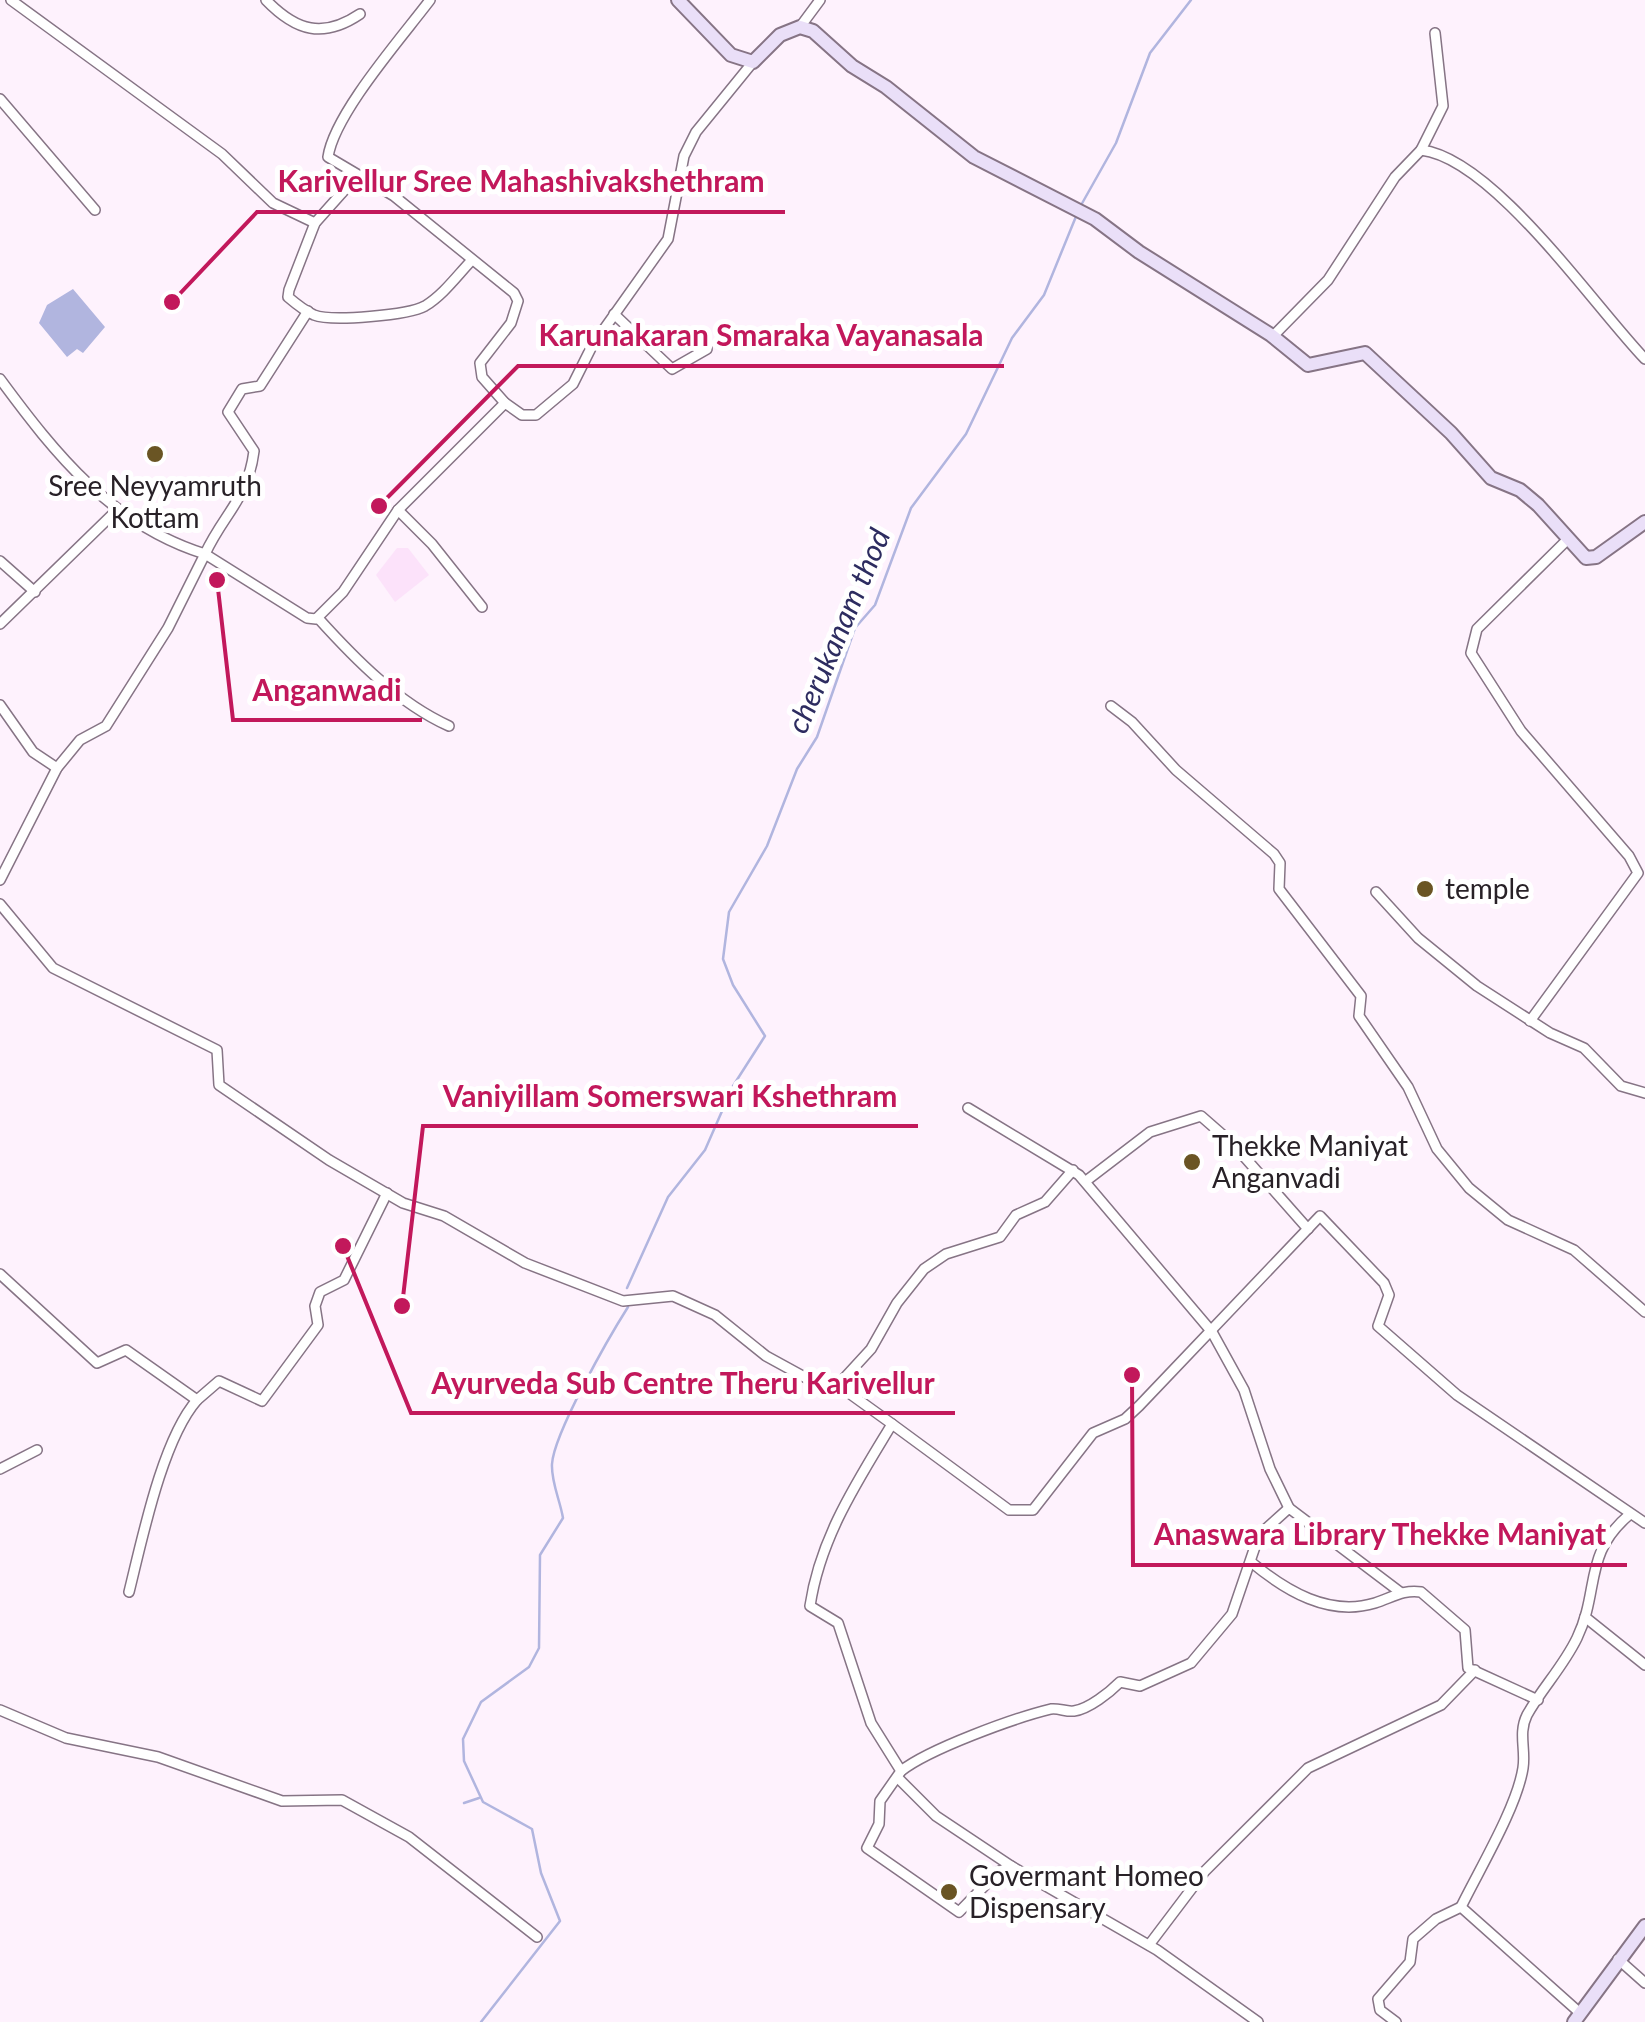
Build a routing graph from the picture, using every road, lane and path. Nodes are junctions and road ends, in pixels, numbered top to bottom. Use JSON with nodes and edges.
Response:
{"nodes":[{"id":1,"x":10,"y":0,"type":"edge"},
{"id":2,"x":266,"y":0,"type":"edge"},
{"id":3,"x":430,"y":0,"type":"edge"},
{"id":4,"x":678,"y":0,"type":"edge"},
{"id":5,"x":820,"y":0,"type":"edge"},
{"id":6,"x":360,"y":14,"type":"dead end"},
{"id":7,"x":800,"y":27,"type":"junction"},
{"id":8,"x":1435,"y":33,"type":"dead end"},
{"id":9,"x":753,"y":62,"type":"junction"},
{"id":10,"x":0,"y":99,"type":"edge"},
{"id":11,"x":1421,"y":150,"type":"junction"},
{"id":12,"x":357,"y":176,"type":"junction"},
{"id":13,"x":95,"y":210,"type":"dead end"},
{"id":14,"x":315,"y":223,"type":"junction"},
{"id":15,"x":471,"y":262,"type":"junction"},
{"id":16,"x":308,"y":311,"type":"junction"},
{"id":17,"x":614,"y":314,"type":"junction"},
{"id":18,"x":1273,"y":336,"type":"junction"},
{"id":19,"x":707,"y":350,"type":"dead end"},
{"id":20,"x":1645,"y":360,"type":"edge"},
{"id":21,"x":0,"y":380,"type":"edge"},
{"id":22,"x":506,"y":403,"type":"junction"},
{"id":23,"x":398,"y":510,"type":"junction"},
{"id":24,"x":116,"y":511,"type":"junction"},
{"id":25,"x":1645,"y":522,"type":"edge"},
{"id":26,"x":1566,"y":540,"type":"junction"},
{"id":27,"x":205,"y":554,"type":"junction"},
{"id":28,"x":0,"y":561,"type":"edge"},
{"id":29,"x":35,"y":592,"type":"junction"},
{"id":30,"x":482,"y":607,"type":"dead end"},
{"id":31,"x":318,"y":618,"type":"junction"},
{"id":32,"x":0,"y":624,"type":"edge"},
{"id":33,"x":0,"y":705,"type":"edge"},
{"id":34,"x":1111,"y":706,"type":"dead end"},
{"id":35,"x":449,"y":726,"type":"dead end"},
{"id":36,"x":57,"y":768,"type":"junction"},
{"id":37,"x":1645,"y":854,"type":"edge"},
{"id":38,"x":1636,"y":866,"type":"junction"},
{"id":39,"x":0,"y":880,"type":"edge"},
{"id":40,"x":1376,"y":892,"type":"dead end"},
{"id":41,"x":0,"y":904,"type":"edge"},
{"id":42,"x":1530,"y":1021,"type":"junction"},
{"id":43,"x":1645,"y":1094,"type":"edge"},
{"id":44,"x":968,"y":1108,"type":"dead end"},
{"id":45,"x":1072,"y":1170,"type":"junction"},
{"id":46,"x":1086,"y":1181,"type":"junction"},
{"id":47,"x":386,"y":1193,"type":"junction"},
{"id":48,"x":1308,"y":1229,"type":"junction"},
{"id":49,"x":0,"y":1274,"type":"edge"},
{"id":50,"x":1645,"y":1312,"type":"edge"},
{"id":51,"x":1212,"y":1332,"type":"junction"},
{"id":52,"x":837,"y":1386,"type":"junction"},
{"id":53,"x":196,"y":1400,"type":"junction"},
{"id":54,"x":892,"y":1424,"type":"junction"},
{"id":55,"x":37,"y":1450,"type":"dead end"},
{"id":56,"x":0,"y":1469,"type":"edge"},
{"id":57,"x":1289,"y":1508,"type":"junction"},
{"id":58,"x":1629,"y":1515,"type":"junction"},
{"id":59,"x":1645,"y":1523,"type":"edge"},
{"id":60,"x":1251,"y":1562,"type":"junction"},
{"id":61,"x":129,"y":1592,"type":"dead end"},
{"id":62,"x":1400,"y":1592,"type":"junction"},
{"id":63,"x":1585,"y":1617,"type":"junction"},
{"id":64,"x":1645,"y":1666,"type":"edge"},
{"id":65,"x":1475,"y":1670,"type":"junction"},
{"id":66,"x":1538,"y":1700,"type":"junction"},
{"id":67,"x":0,"y":1710,"type":"edge"},
{"id":68,"x":900,"y":1775,"type":"junction"},
{"id":69,"x":1011,"y":1866,"type":"junction"},
{"id":70,"x":1461,"y":1907,"type":"junction"},
{"id":71,"x":1645,"y":1926,"type":"edge"},
{"id":72,"x":537,"y":1937,"type":"dead end"},
{"id":73,"x":1150,"y":1946,"type":"junction"},
{"id":74,"x":1618,"y":1959,"type":"junction"},
{"id":75,"x":1645,"y":1983,"type":"edge"},
{"id":76,"x":1577,"y":2018,"type":"edge"},
{"id":77,"x":1258,"y":2022,"type":"edge"},
{"id":78,"x":1396,"y":2022,"type":"edge"}],
"edges":[{"from":1,"to":14,"type":"street"},
{"from":2,"to":6,"type":"street"},
{"from":3,"to":12,"type":"street"},
{"from":4,"to":9,"type":"street"},
{"from":5,"to":7,"type":"street"},
{"from":7,"to":9,"type":"street"},
{"from":7,"to":18,"type":"street"},
{"from":8,"to":11,"type":"street"},
{"from":9,"to":17,"type":"street"},
{"from":10,"to":13,"type":"street"},
{"from":11,"to":18,"type":"street"},
{"from":11,"to":20,"type":"street"},
{"from":12,"to":14,"type":"street"},
{"from":12,"to":15,"type":"street"},
{"from":14,"to":16,"type":"street"},
{"from":15,"to":16,"type":"street"},
{"from":15,"to":22,"type":"street"},
{"from":16,"to":27,"type":"street"},
{"from":17,"to":19,"type":"street"},
{"from":17,"to":22,"type":"street"},
{"from":18,"to":26,"type":"street"},
{"from":21,"to":24,"type":"street"},
{"from":22,"to":23,"type":"street"},
{"from":23,"to":30,"type":"street"},
{"from":23,"to":31,"type":"street"},
{"from":24,"to":27,"type":"street"},
{"from":24,"to":29,"type":"street"},
{"from":25,"to":26,"type":"street"},
{"from":26,"to":38,"type":"street"},
{"from":27,"to":31,"type":"street"},
{"from":27,"to":36,"type":"street"},
{"from":28,"to":29,"type":"street"},
{"from":29,"to":32,"type":"street"},
{"from":31,"to":35,"type":"street"},
{"from":33,"to":36,"type":"street"},
{"from":34,"to":50,"type":"street"},
{"from":36,"to":39,"type":"street"},
{"from":37,"to":38,"type":"street"},
{"from":38,"to":42,"type":"street"},
{"from":40,"to":42,"type":"street"},
{"from":41,"to":47,"type":"street"},
{"from":42,"to":43,"type":"street"},
{"from":44,"to":45,"type":"street"},
{"from":45,"to":46,"type":"street"},
{"from":45,"to":52,"type":"street"},
{"from":46,"to":48,"type":"street"},
{"from":46,"to":51,"type":"street"},
{"from":47,"to":52,"type":"street"},
{"from":47,"to":53,"type":"street"},
{"from":48,"to":51,"type":"street"},
{"from":48,"to":58,"type":"street"},
{"from":49,"to":53,"type":"street"},
{"from":51,"to":54,"type":"street"},
{"from":51,"to":57,"type":"street"},
{"from":52,"to":54,"type":"street"},
{"from":53,"to":61,"type":"street"},
{"from":54,"to":68,"type":"street"},
{"from":55,"to":56,"type":"street"},
{"from":57,"to":60,"type":"street"},
{"from":57,"to":62,"type":"street"},
{"from":58,"to":59,"type":"street"},
{"from":58,"to":63,"type":"street"},
{"from":60,"to":62,"type":"street"},
{"from":60,"to":68,"type":"street"},
{"from":62,"to":65,"type":"street"},
{"from":63,"to":64,"type":"street"},
{"from":63,"to":66,"type":"street"},
{"from":65,"to":66,"type":"street"},
{"from":65,"to":73,"type":"street"},
{"from":66,"to":70,"type":"street"},
{"from":67,"to":72,"type":"street"},
{"from":68,"to":69,"type":"street"},
{"from":68,"to":69,"type":"street"},
{"from":69,"to":73,"type":"street"},
{"from":70,"to":76,"type":"street"},
{"from":70,"to":78,"type":"street"},
{"from":71,"to":74,"type":"street"},
{"from":73,"to":77,"type":"street"},
{"from":74,"to":75,"type":"street"},
{"from":74,"to":76,"type":"street"}]}
